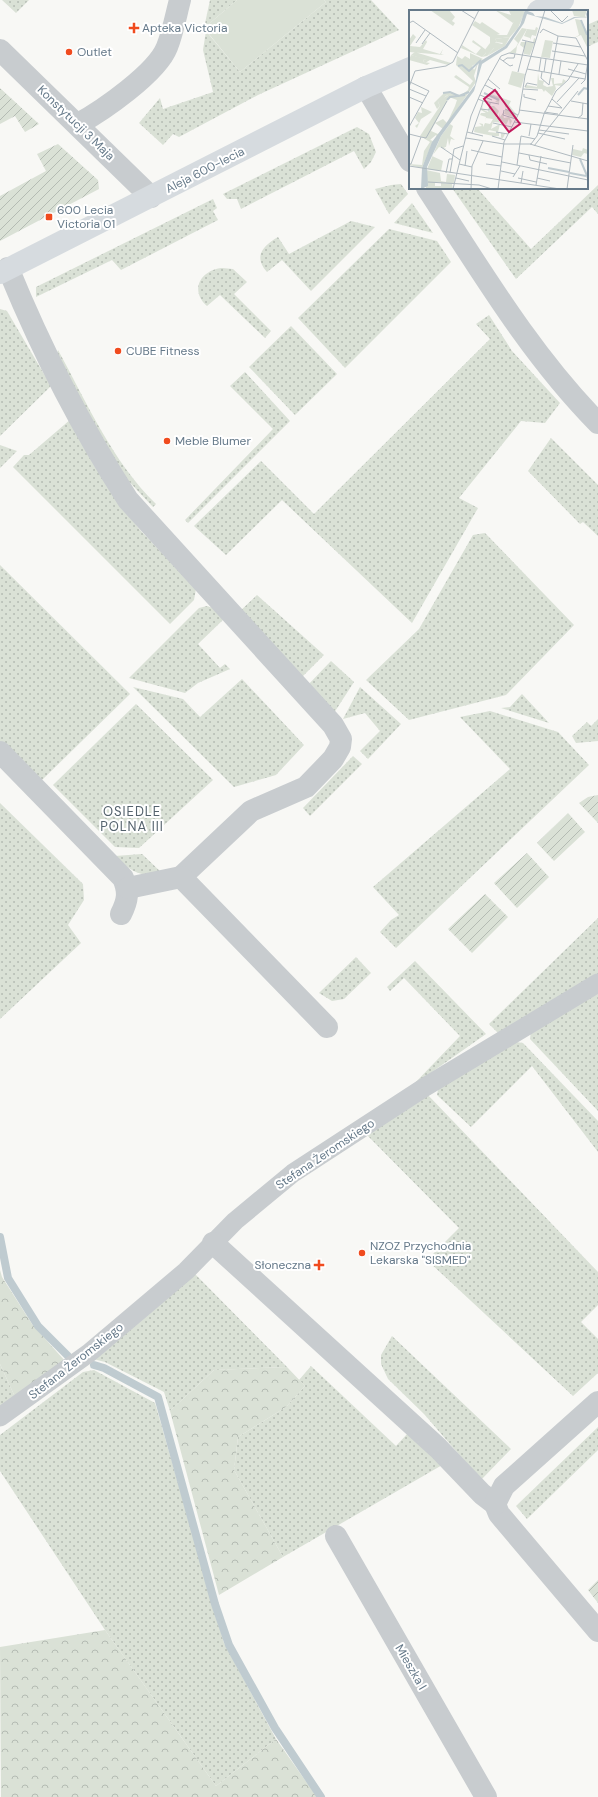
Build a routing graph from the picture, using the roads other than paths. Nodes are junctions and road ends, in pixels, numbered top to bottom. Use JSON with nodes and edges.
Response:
{"nodes":[{"id":1,"x":180,"y":0,"type":"edge"},
{"id":2,"x":563,"y":0,"type":"edge"},
{"id":3,"x":540,"y":10,"type":"edge"},
{"id":4,"x":0,"y":50,"type":"edge"},
{"id":5,"x":409,"y":68,"type":"edge"},
{"id":6,"x":366,"y":87,"type":"junction"},
{"id":7,"x":78,"y":124,"type":"junction"},
{"id":8,"x":409,"y":159,"type":"edge"},
{"id":9,"x":428,"y":189,"type":"edge"},
{"id":10,"x":151,"y":197,"type":"junction"},
{"id":11,"x":4,"y":270,"type":"edge"},
{"id":12,"x":598,"y":423,"type":"edge"},
{"id":13,"x":0,"y":752,"type":"edge"},
{"id":14,"x":181,"y":877,"type":"junction"},
{"id":15,"x":128,"y":888,"type":"junction"},
{"id":16,"x":121,"y":914,"type":"dead end"},
{"id":17,"x":598,"y":983,"type":"edge"},
{"id":18,"x":327,"y":1027,"type":"dead end"},
{"id":19,"x":213,"y":1242,"type":"junction"},
{"id":20,"x":598,"y":1402,"type":"edge"},
{"id":21,"x":0,"y":1417,"type":"edge"},
{"id":22,"x":495,"y":1504,"type":"junction"},
{"id":23,"x":336,"y":1536,"type":"dead end"},
{"id":24,"x":598,"y":1631,"type":"edge"},
{"id":25,"x":486,"y":1797,"type":"edge"}],
"edges":[{"from":1,"to":7,"type":"street"},
{"from":2,"to":3,"type":"main road"},
{"from":4,"to":7,"type":"street","name":"Konstytucji 3 Maja"},
{"from":5,"to":6,"type":"main road","name":"Aleja 600-lecia"},
{"from":6,"to":8,"type":"street"},
{"from":6,"to":10,"type":"main road","name":"Aleja 600-lecia"},
{"from":7,"to":10,"type":"street","name":"Konstytucji 3 Maja"},
{"from":9,"to":12,"type":"street"},
{"from":10,"to":11,"type":"main road","name":"Aleja 600-lecia"},
{"from":11,"to":14,"type":"street"},
{"from":13,"to":15,"type":"street"},
{"from":14,"to":15,"type":"street"},
{"from":14,"to":18,"type":"street"},
{"from":15,"to":16,"type":"street"},
{"from":17,"to":19,"type":"street","name":"Stefana Żeromskiego"},
{"from":19,"to":21,"type":"street","name":"Stefana Żeromskiego"},
{"from":19,"to":22,"type":"street"},
{"from":20,"to":22,"type":"street"},
{"from":22,"to":24,"type":"street"},
{"from":23,"to":25,"type":"street","name":"Mieszka I"}]}
